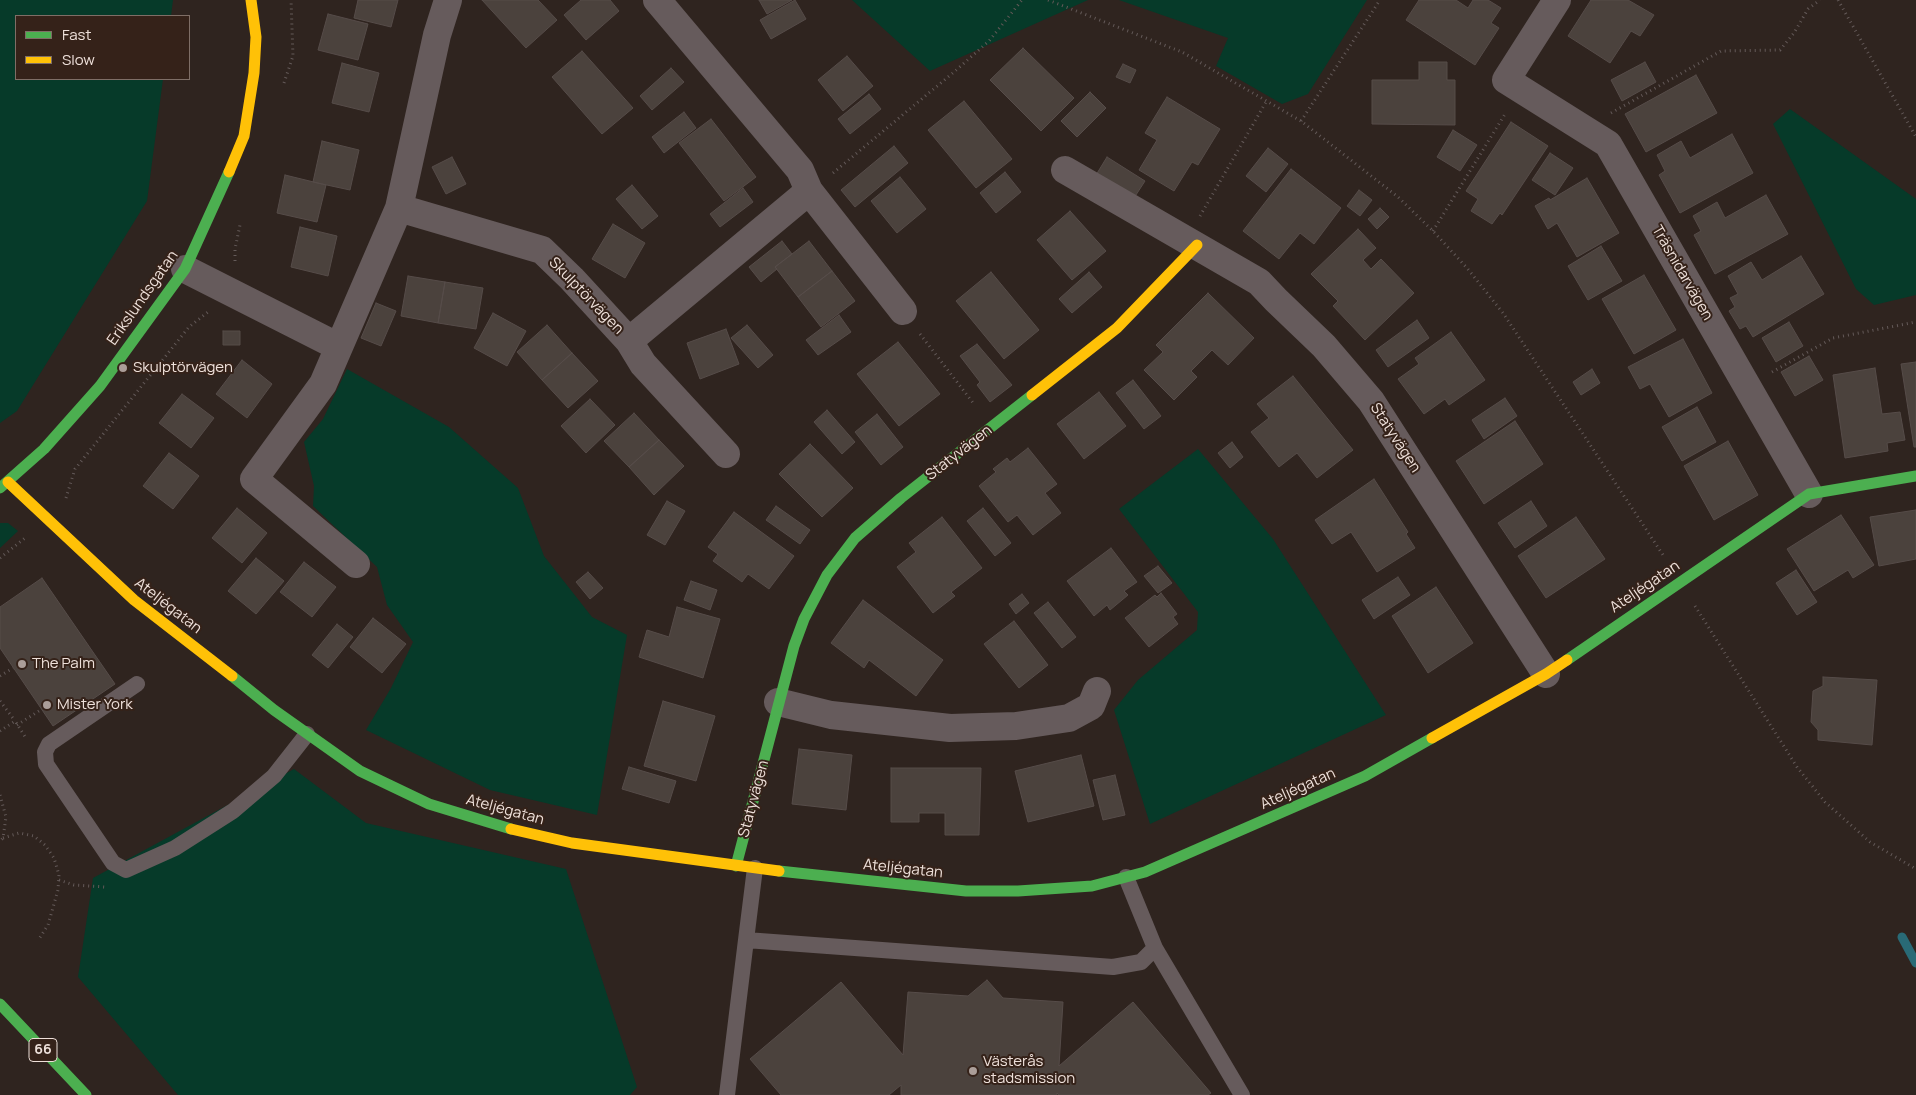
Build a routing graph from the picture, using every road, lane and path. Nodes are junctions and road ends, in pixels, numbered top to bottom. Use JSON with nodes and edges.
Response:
{"nodes":[{"id":1,"x":251,"y":0,"type":"edge"},
{"id":2,"x":448,"y":0,"type":"edge"},
{"id":3,"x":657,"y":0,"type":"edge"},
{"id":4,"x":1022,"y":0,"type":"edge"},
{"id":5,"x":1048,"y":0,"type":"edge"},
{"id":6,"x":1380,"y":0,"type":"edge"},
{"id":7,"x":1557,"y":0,"type":"edge"},
{"id":8,"x":1820,"y":0,"type":"edge"},
{"id":9,"x":1838,"y":0,"type":"edge"},
{"id":10,"x":1520,"y":90,"type":"junction"},
{"id":11,"x":1266,"y":102,"type":"junction"},
{"id":12,"x":1301,"y":121,"type":"junction"},
{"id":13,"x":1582,"y":128,"type":"junction"},
{"id":14,"x":1916,"y":136,"type":"edge"},
{"id":15,"x":1065,"y":170,"type":"dead end"},
{"id":16,"x":809,"y":191,"type":"junction"},
{"id":17,"x":399,"y":208,"type":"junction"},
{"id":18,"x":1433,"y":231,"type":"junction"},
{"id":19,"x":1197,"y":245,"type":"junction"},
{"id":20,"x":185,"y":269,"type":"junction"},
{"id":21,"x":903,"y":312,"type":"joint"},
{"id":22,"x":1916,"y":322,"type":"edge"},
{"id":23,"x":630,"y":341,"type":"junction"},
{"id":24,"x":339,"y":347,"type":"junction"},
{"id":25,"x":1746,"y":386,"type":"junction"},
{"id":26,"x":991,"y":427,"type":"junction"},
{"id":27,"x":726,"y":454,"type":"dead end"},
{"id":28,"x":1916,"y":476,"type":"edge"},
{"id":29,"x":4,"y":485,"type":"edge"},
{"id":30,"x":1809,"y":494,"type":"junction"},
{"id":31,"x":356,"y":564,"type":"dead end"},
{"id":32,"x":1679,"y":581,"type":"junction"},
{"id":33,"x":13,"y":668,"type":"dead end"},
{"id":34,"x":1546,"y":674,"type":"junction"},
{"id":35,"x":0,"y":676,"type":"edge"},
{"id":36,"x":137,"y":684,"type":"dead end"},
{"id":37,"x":1097,"y":691,"type":"dead end"},
{"id":38,"x":0,"y":701,"type":"edge"},
{"id":39,"x":778,"y":702,"type":"junction"},
{"id":40,"x":42,"y":709,"type":"dead end"},
{"id":41,"x":15,"y":721,"type":"dead end"},
{"id":42,"x":10,"y":725,"type":"dead end"},
{"id":43,"x":17,"y":725,"type":"dead end"},
{"id":44,"x":0,"y":731,"type":"edge"},
{"id":45,"x":307,"y":734,"type":"junction"},
{"id":46,"x":0,"y":795,"type":"edge"},
{"id":47,"x":2,"y":839,"type":"edge"},
{"id":48,"x":736,"y":866,"type":"junction"},
{"id":49,"x":755,"y":868,"type":"junction"},
{"id":50,"x":1916,"y":869,"type":"edge"},
{"id":51,"x":126,"y":870,"type":"junction"},
{"id":52,"x":1126,"y":877,"type":"junction"},
{"id":53,"x":58,"y":880,"type":"junction"},
{"id":54,"x":39,"y":939,"type":"dead end"},
{"id":55,"x":746,"y":940,"type":"junction"},
{"id":56,"x":1155,"y":948,"type":"junction"},
{"id":57,"x":0,"y":1004,"type":"edge"},
{"id":58,"x":86,"y":1095,"type":"edge"},
{"id":59,"x":727,"y":1095,"type":"edge"},
{"id":60,"x":1242,"y":1095,"type":"edge"}],
"edges":[{"from":1,"to":20,"type":"street","name":"Erikslundsgatan"},
{"from":2,"to":17,"type":"street"},
{"from":3,"to":16,"type":"street"},
{"from":4,"to":16,"type":"path"},
{"from":5,"to":11,"type":"path"},
{"from":6,"to":12,"type":"path"},
{"from":7,"to":10,"type":"street","name":"Träsnidarvägen"},
{"from":8,"to":13,"type":"path"},
{"from":9,"to":14,"type":"path"},
{"from":10,"to":13,"type":"street","name":"Träsnidarvägen"},
{"from":10,"to":18,"type":"path"},
{"from":11,"to":12,"type":"path"},
{"from":11,"to":19,"type":"path"},
{"from":12,"to":18,"type":"path"},
{"from":13,"to":25,"type":"street","name":"Träsnidarvägen"},
{"from":15,"to":19,"type":"street","name":"Statyvägen"},
{"from":16,"to":21,"type":"street"},
{"from":16,"to":23,"type":"street","name":"Skulptörvägen"},
{"from":17,"to":23,"type":"street","name":"Skulptörvägen"},
{"from":17,"to":24,"type":"street"},
{"from":18,"to":32,"type":"path"},
{"from":19,"to":26,"type":"street","name":"Statyvägen"},
{"from":19,"to":34,"type":"street","name":"Statyvägen"},
{"from":20,"to":24,"type":"street"},
{"from":20,"to":29,"type":"street","name":"Erikslundsgatan"},
{"from":21,"to":26,"type":"path"},
{"from":22,"to":25,"type":"path"},
{"from":23,"to":27,"type":"street","name":"Skulptörvägen"},
{"from":24,"to":31,"type":"street"},
{"from":25,"to":30,"type":"street","name":"Träsnidarvägen"},
{"from":26,"to":39,"type":"street","name":"Statyvägen"},
{"from":28,"to":30,"type":"street"},
{"from":29,"to":45,"type":"street","name":"Ateljégatan"},
{"from":30,"to":32,"type":"street","name":"Ateljégatan"},
{"from":32,"to":34,"type":"street","name":"Ateljégatan"},
{"from":32,"to":50,"type":"path"},
{"from":33,"to":35,"type":"path"},
{"from":34,"to":52,"type":"street","name":"Ateljégatan"},
{"from":36,"to":51,"type":"lane"},
{"from":37,"to":39,"type":"street"},
{"from":38,"to":41,"type":"path"},
{"from":39,"to":48,"type":"street","name":"Statyvägen"},
{"from":40,"to":43,"type":"path"},
{"from":42,"to":44,"type":"path"},
{"from":45,"to":48,"type":"street","name":"Ateljégatan"},
{"from":45,"to":51,"type":"lane"},
{"from":46,"to":47,"type":"path"},
{"from":47,"to":53,"type":"path"},
{"from":48,"to":49,"type":"street","name":"Ateljégatan"},
{"from":49,"to":52,"type":"street","name":"Ateljégatan"},
{"from":49,"to":55,"type":"lane"},
{"from":51,"to":53,"type":"path"},
{"from":52,"to":56,"type":"lane"},
{"from":53,"to":54,"type":"path"},
{"from":55,"to":56,"type":"lane"},
{"from":55,"to":59,"type":"lane"},
{"from":56,"to":60,"type":"lane"},
{"from":57,"to":58,"type":"street","number":"66"}]}
